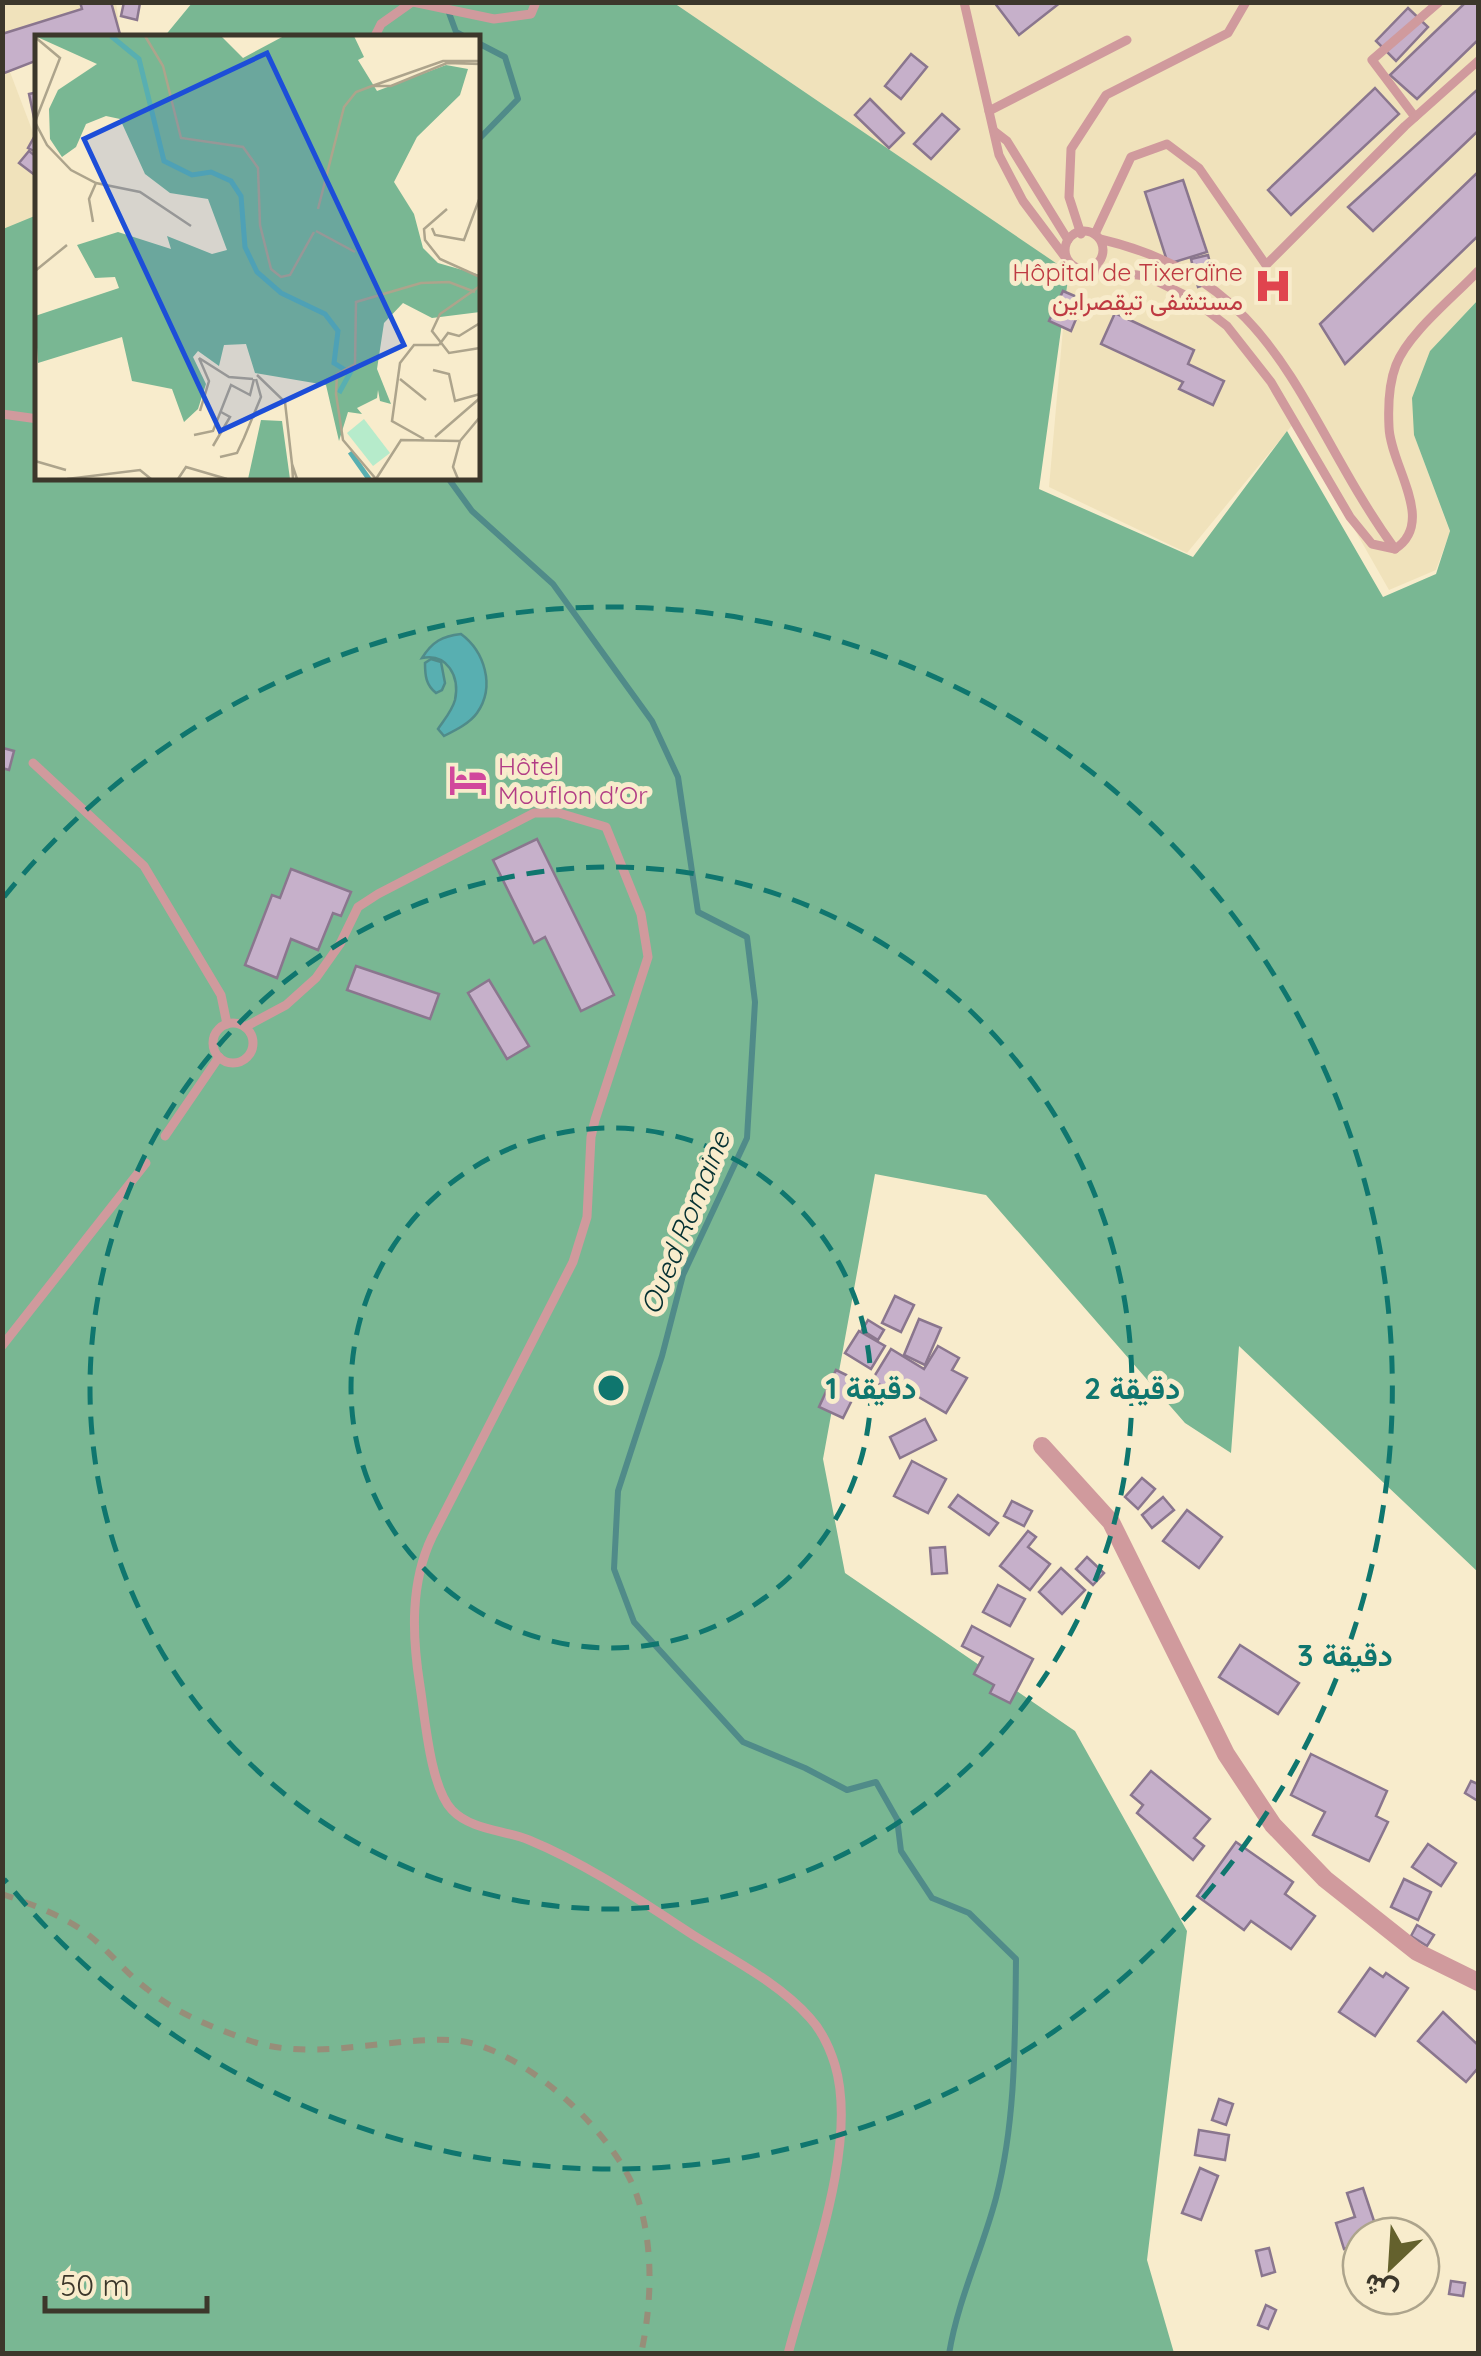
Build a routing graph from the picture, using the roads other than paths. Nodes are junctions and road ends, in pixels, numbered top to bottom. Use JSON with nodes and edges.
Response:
{"nodes":[{"id":1,"x":413,"y":2,"type":"edge"},
{"id":2,"x":536,"y":2,"type":"edge"},
{"id":3,"x":964,"y":2,"type":"edge"},
{"id":4,"x":1246,"y":2,"type":"edge"},
{"id":5,"x":1439,"y":2,"type":"edge"},
{"id":6,"x":376,"y":35,"type":"edge"},
{"id":7,"x":1127,"y":40,"type":"dead end"},
{"id":8,"x":1478,"y":60,"type":"edge"},
{"id":9,"x":989,"y":111,"type":"junction"},
{"id":10,"x":1415,"y":116,"type":"junction"},
{"id":11,"x":994,"y":131,"type":"junction"},
{"id":12,"x":1081,"y":234,"type":"junction"},
{"id":13,"x":1098,"y":236,"type":"junction"},
{"id":14,"x":1068,"y":240,"type":"junction"},
{"id":15,"x":1066,"y":258,"type":"junction"},
{"id":16,"x":1086,"y":269,"type":"junction"},
{"id":17,"x":1478,"y":270,"type":"edge"},
{"id":18,"x":2,"y":414,"type":"edge"},
{"id":19,"x":35,"y":419,"type":"edge"},
{"id":20,"x":1395,"y":549,"type":"junction"},
{"id":21,"x":33,"y":763,"type":"dead end"},
{"id":22,"x":227,"y":1024,"type":"junction"},
{"id":23,"x":245,"y":1027,"type":"junction"},
{"id":24,"x":219,"y":1057,"type":"junction"},
{"id":25,"x":166,"y":1136,"type":"dead end"},
{"id":26,"x":146,"y":1163,"type":"dead end"},
{"id":27,"x":2,"y":1346,"type":"edge"},
{"id":28,"x":1042,"y":1446,"type":"dead end"},
{"id":29,"x":1478,"y":1982,"type":"edge"},
{"id":30,"x":788,"y":2354,"type":"edge"}],
"edges":[{"from":1,"to":2,"type":"lane"},
{"from":1,"to":6,"type":"lane"},
{"from":3,"to":9,"type":"lane"},
{"from":4,"to":12,"type":"lane"},
{"from":5,"to":10,"type":"lane"},
{"from":7,"to":9,"type":"lane"},
{"from":8,"to":10,"type":"lane"},
{"from":9,"to":11,"type":"lane"},
{"from":10,"to":13,"type":"lane"},
{"from":11,"to":14,"type":"lane"},
{"from":11,"to":15,"type":"lane"},
{"from":12,"to":13,"type":"lane"},
{"from":12,"to":14,"type":"lane"},
{"from":13,"to":16,"type":"lane"},
{"from":13,"to":20,"type":"lane"},
{"from":14,"to":15,"type":"lane"},
{"from":15,"to":16,"type":"lane"},
{"from":16,"to":20,"type":"lane"},
{"from":17,"to":20,"type":"lane"},
{"from":18,"to":19,"type":"lane"},
{"from":21,"to":22,"type":"lane"},
{"from":22,"to":23,"type":"lane"},
{"from":22,"to":24,"type":"lane"},
{"from":23,"to":24,"type":"lane"},
{"from":23,"to":30,"type":"lane"},
{"from":24,"to":25,"type":"lane"},
{"from":26,"to":27,"type":"lane"},
{"from":28,"to":29,"type":"street"}]}
